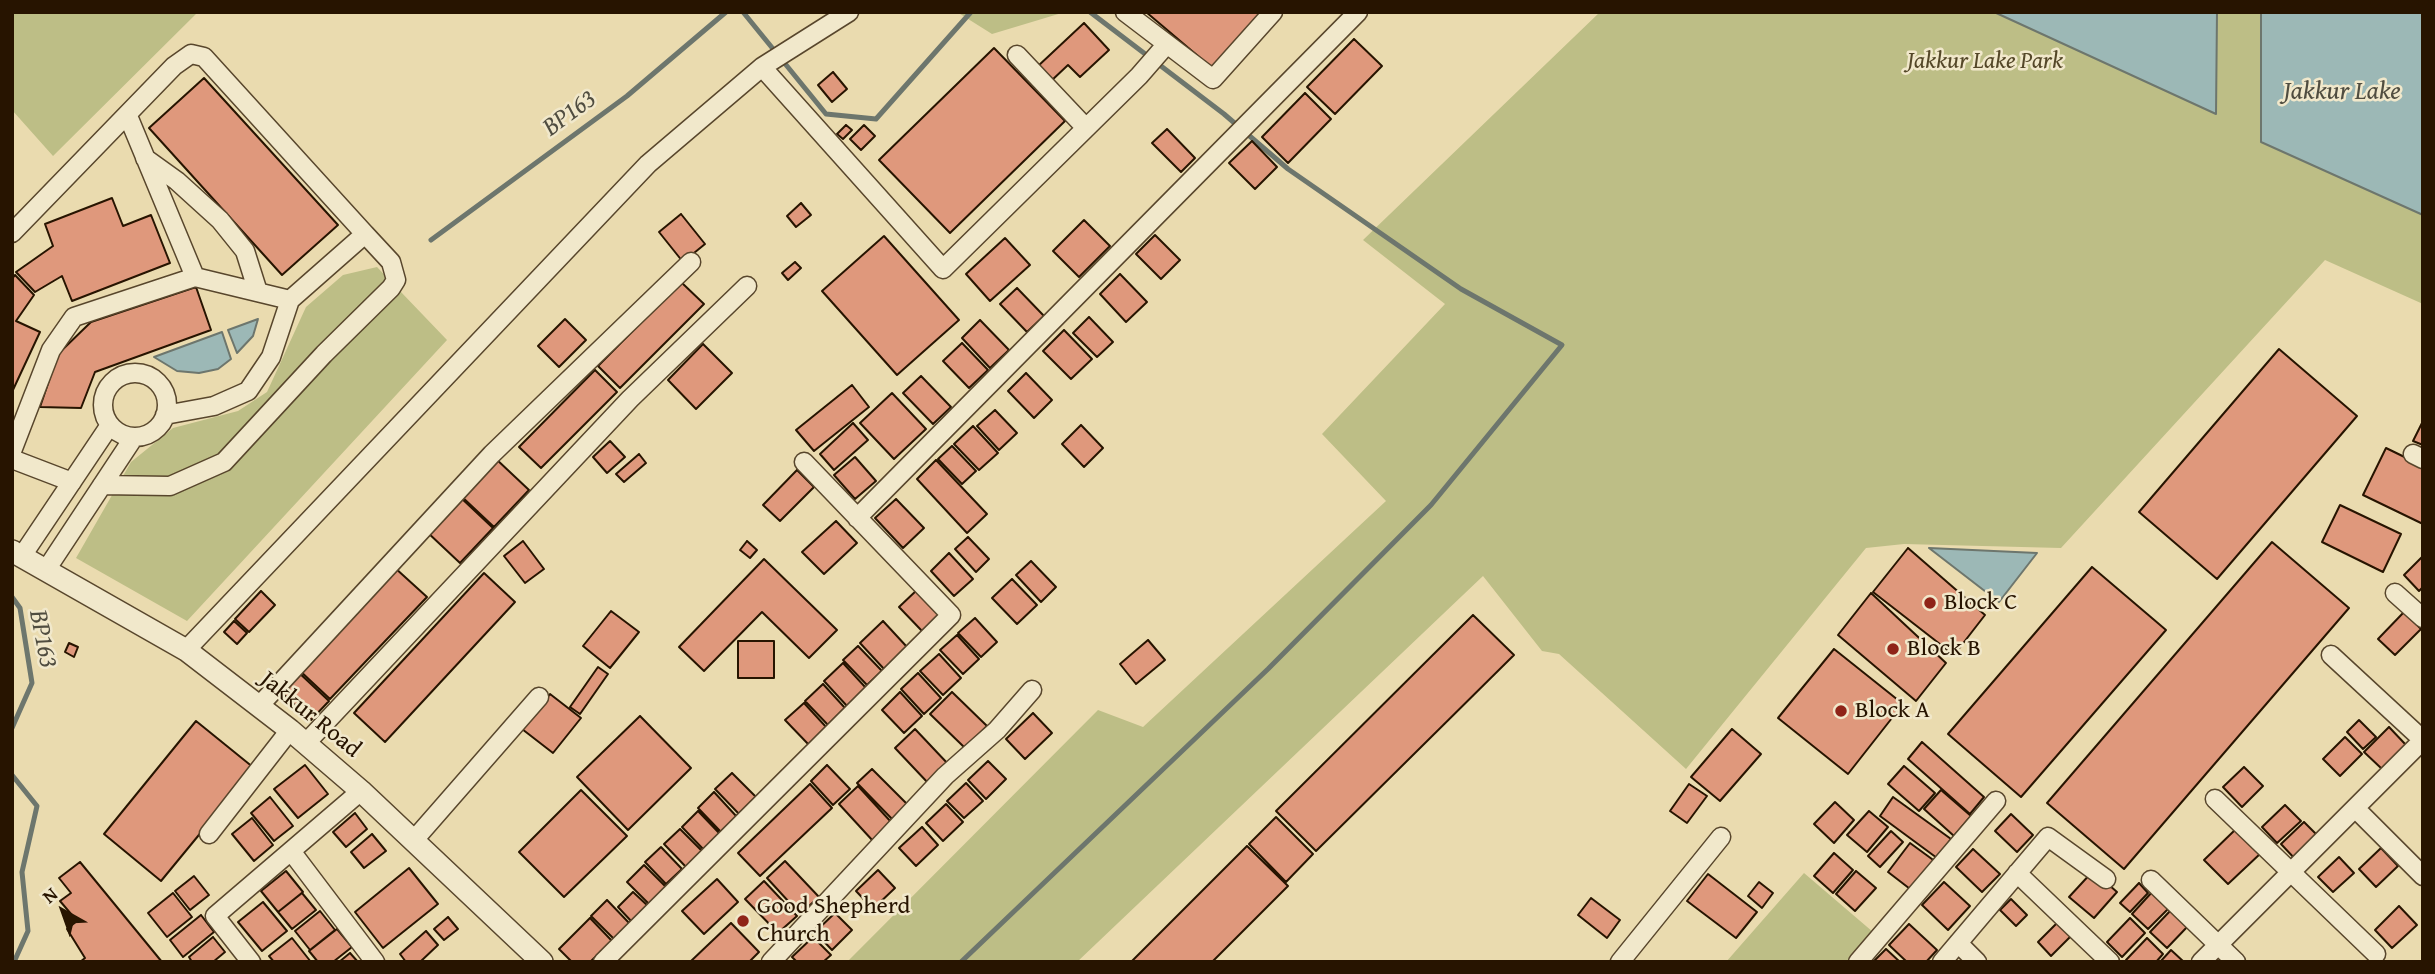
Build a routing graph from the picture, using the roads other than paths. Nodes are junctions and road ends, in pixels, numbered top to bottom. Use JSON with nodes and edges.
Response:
{"nodes":[{"id":1,"x":849,"y":12,"type":"edge"},
{"id":2,"x":1125,"y":12,"type":"edge"},
{"id":3,"x":1273,"y":12,"type":"edge"},
{"id":4,"x":1357,"y":12,"type":"edge"},
{"id":5,"x":1164,"y":47,"type":"junction"},
{"id":6,"x":1017,"y":55,"type":"dead end"},
{"id":7,"x":762,"y":67,"type":"junction"},
{"id":8,"x":128,"y":116,"type":"junction"},
{"id":9,"x":1086,"y":128,"type":"junction"},
{"id":10,"x":145,"y":158,"type":"junction"},
{"id":11,"x":12,"y":233,"type":"edge"},
{"id":12,"x":365,"y":234,"type":"junction"},
{"id":13,"x":691,"y":262,"type":"dead end"},
{"id":14,"x":195,"y":277,"type":"junction"},
{"id":15,"x":747,"y":286,"type":"dead end"},
{"id":16,"x":258,"y":292,"type":"junction"},
{"id":17,"x":290,"y":300,"type":"junction"},
{"id":18,"x":165,"y":415,"type":"junction"},
{"id":19,"x":110,"y":425,"type":"junction"},
{"id":20,"x":134,"y":437,"type":"junction"},
{"id":21,"x":12,"y":451,"type":"edge"},
{"id":22,"x":12,"y":459,"type":"edge"},
{"id":23,"x":804,"y":462,"type":"dead end"},
{"id":24,"x":72,"y":482,"type":"junction"},
{"id":25,"x":102,"y":485,"type":"junction"},
{"id":26,"x":857,"y":518,"type":"junction"},
{"id":27,"x":17,"y":553,"type":"edge"},
{"id":28,"x":47,"y":570,"type":"junction"},
{"id":29,"x":2395,"y":593,"type":"dead end"},
{"id":30,"x":2423,"y":618,"type":"edge"},
{"id":31,"x":186,"y":650,"type":"junction"},
{"id":32,"x":2331,"y":655,"type":"dead end"},
{"id":33,"x":1032,"y":690,"type":"dead end"},
{"id":34,"x":539,"y":697,"type":"dead end"},
{"id":35,"x":259,"y":706,"type":"junction"},
{"id":36,"x":298,"y":737,"type":"junction"},
{"id":37,"x":2423,"y":740,"type":"edge"},
{"id":38,"x":361,"y":791,"type":"junction"},
{"id":39,"x":2215,"y":799,"type":"dead end"},
{"id":40,"x":1996,"y":801,"type":"dead end"},
{"id":41,"x":2355,"y":808,"type":"junction"},
{"id":42,"x":209,"y":834,"type":"dead end"},
{"id":43,"x":1721,"y":837,"type":"dead end"},
{"id":44,"x":414,"y":840,"type":"junction"},
{"id":45,"x":291,"y":851,"type":"junction"},
{"id":46,"x":2291,"y":872,"type":"junction"},
{"id":47,"x":2017,"y":873,"type":"junction"},
{"id":48,"x":2423,"y":876,"type":"edge"},
{"id":49,"x":2106,"y":879,"type":"dead end"},
{"id":50,"x":2151,"y":880,"type":"dead end"},
{"id":51,"x":1958,"y":943,"type":"junction"},
{"id":52,"x":2218,"y":945,"type":"junction"},
{"id":53,"x":2376,"y":954,"type":"dead end"},
{"id":54,"x":251,"y":962,"type":"edge"},
{"id":55,"x":376,"y":962,"type":"edge"},
{"id":56,"x":542,"y":962,"type":"edge"},
{"id":57,"x":603,"y":962,"type":"edge"},
{"id":58,"x":771,"y":962,"type":"edge"},
{"id":59,"x":1620,"y":962,"type":"edge"},
{"id":60,"x":1858,"y":962,"type":"edge"},
{"id":61,"x":1942,"y":962,"type":"edge"},
{"id":62,"x":1977,"y":962,"type":"edge"},
{"id":63,"x":2110,"y":962,"type":"edge"},
{"id":64,"x":2201,"y":962,"type":"edge"},
{"id":65,"x":2236,"y":962,"type":"edge"}],
"edges":[{"from":1,"to":7,"type":"street"},
{"from":2,"to":5,"type":"street"},
{"from":3,"to":5,"type":"street"},
{"from":4,"to":26,"type":"street"},
{"from":5,"to":9,"type":"street"},
{"from":6,"to":9,"type":"street"},
{"from":7,"to":9,"type":"street"},
{"from":7,"to":31,"type":"street"},
{"from":8,"to":10,"type":"street"},
{"from":8,"to":11,"type":"street"},
{"from":8,"to":12,"type":"street"},
{"from":10,"to":14,"type":"street"},
{"from":10,"to":16,"type":"street"},
{"from":12,"to":17,"type":"street"},
{"from":12,"to":25,"type":"street"},
{"from":13,"to":35,"type":"street"},
{"from":14,"to":16,"type":"street"},
{"from":14,"to":21,"type":"street"},
{"from":15,"to":36,"type":"street"},
{"from":16,"to":17,"type":"street"},
{"from":17,"to":18,"type":"street"},
{"from":18,"to":19,"type":"street"},
{"from":18,"to":20,"type":"street"},
{"from":19,"to":20,"type":"street"},
{"from":19,"to":24,"type":"street"},
{"from":20,"to":25,"type":"street"},
{"from":22,"to":24,"type":"street"},
{"from":23,"to":26,"type":"street"},
{"from":24,"to":27,"type":"street"},
{"from":25,"to":28,"type":"street"},
{"from":26,"to":57,"type":"street"},
{"from":27,"to":28,"type":"street","name":"Jakkur Road"},
{"from":28,"to":31,"type":"street","name":"Jakkur Road"},
{"from":29,"to":30,"type":"street"},
{"from":31,"to":35,"type":"street","name":"Jakkur Road"},
{"from":32,"to":37,"type":"street"},
{"from":33,"to":58,"type":"street"},
{"from":34,"to":44,"type":"street"},
{"from":35,"to":36,"type":"street","name":"Jakkur Road"},
{"from":36,"to":38,"type":"street","name":"Jakkur Road"},
{"from":36,"to":42,"type":"street"},
{"from":37,"to":41,"type":"street"},
{"from":38,"to":44,"type":"street","name":"Jakkur Road"},
{"from":38,"to":45,"type":"street"},
{"from":39,"to":46,"type":"street"},
{"from":40,"to":60,"type":"street"},
{"from":41,"to":46,"type":"street"},
{"from":41,"to":48,"type":"street"},
{"from":43,"to":59,"type":"street"},
{"from":44,"to":56,"type":"street","name":"Jakkur Road"},
{"from":45,"to":54,"type":"street"},
{"from":45,"to":55,"type":"street"},
{"from":46,"to":52,"type":"street"},
{"from":46,"to":53,"type":"street"},
{"from":47,"to":49,"type":"street"},
{"from":47,"to":51,"type":"street"},
{"from":47,"to":63,"type":"street"},
{"from":50,"to":52,"type":"street"},
{"from":51,"to":61,"type":"street"},
{"from":51,"to":62,"type":"street"},
{"from":52,"to":64,"type":"street"},
{"from":52,"to":65,"type":"street"}]}
